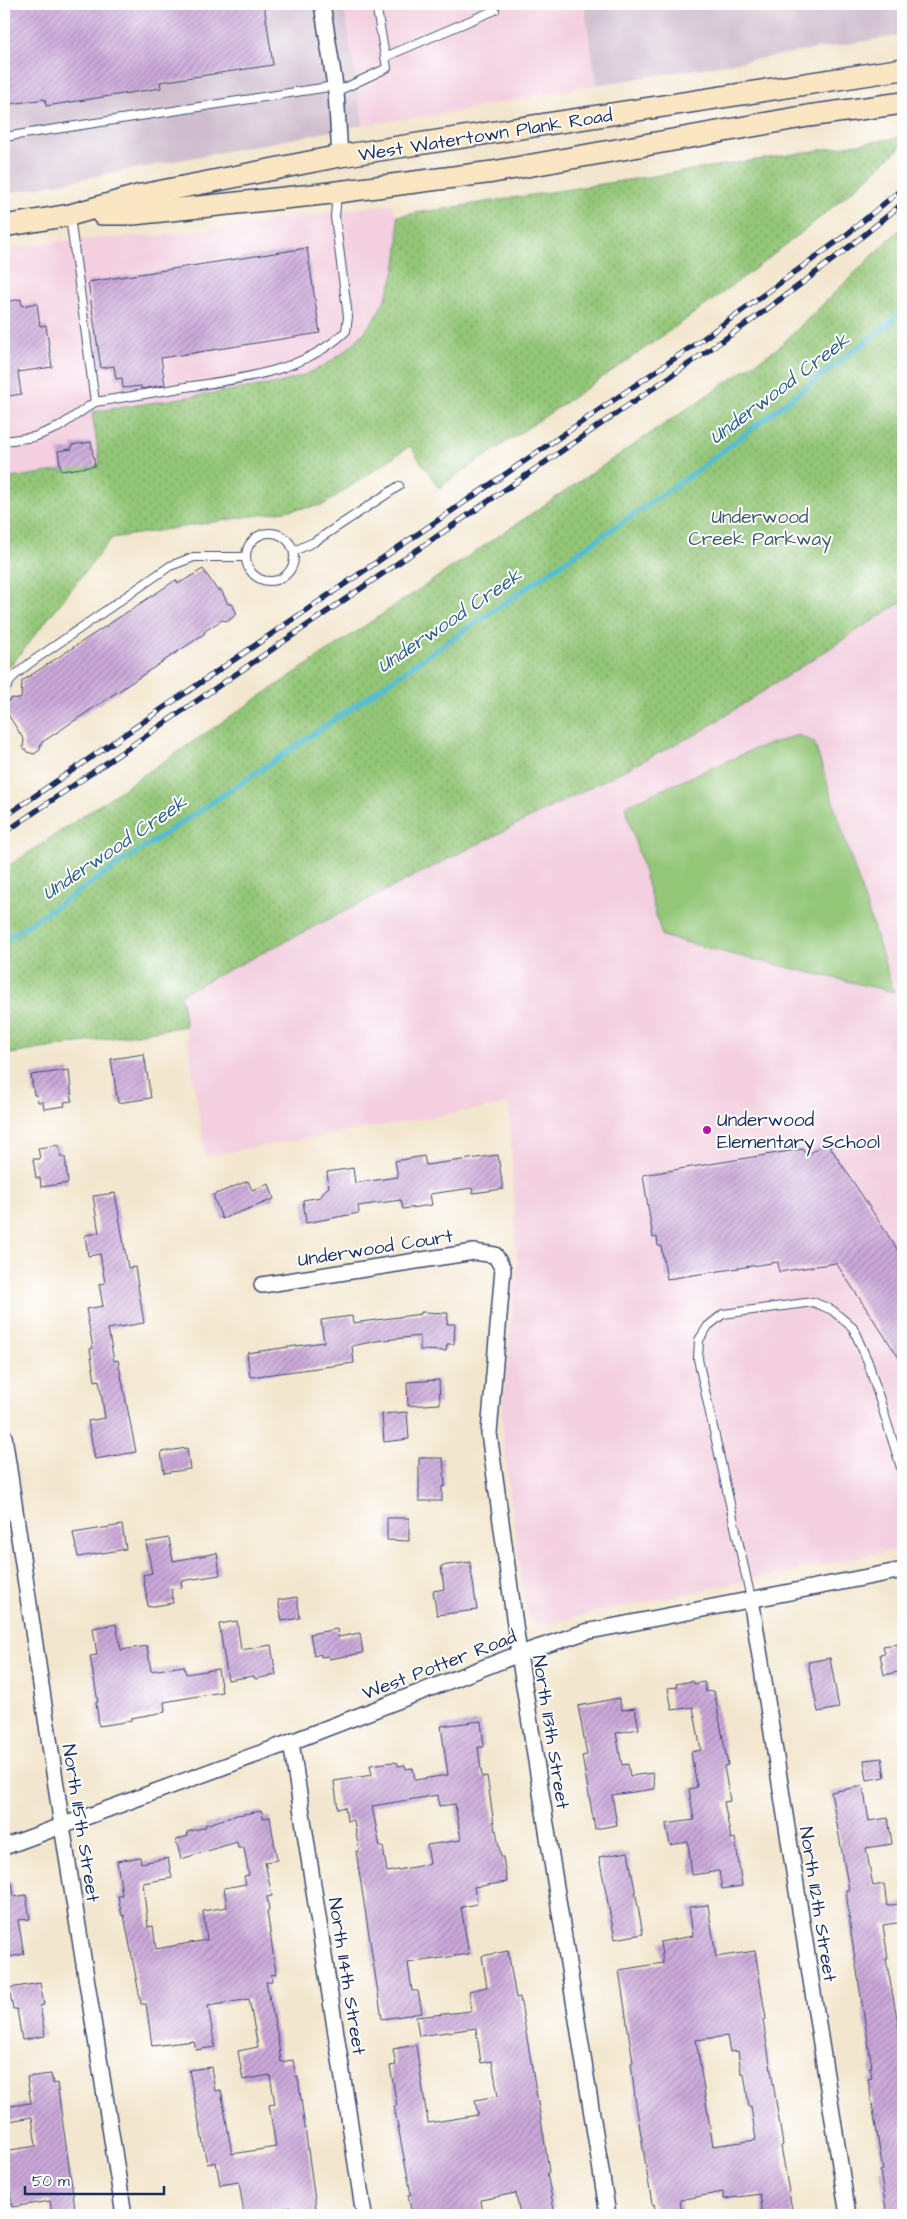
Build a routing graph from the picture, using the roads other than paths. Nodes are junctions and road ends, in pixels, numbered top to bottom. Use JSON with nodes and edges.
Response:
{"nodes":[{"id":1,"x":322,"y":4,"type":"edge"},
{"id":2,"x":376,"y":4,"type":"edge"},
{"id":3,"x":495,"y":10,"type":"dead end"},
{"id":4,"x":385,"y":57,"type":"junction"},
{"id":5,"x":903,"y":69,"type":"edge"},
{"id":6,"x":335,"y":89,"type":"junction"},
{"id":7,"x":903,"y":103,"type":"edge"},
{"id":8,"x":4,"y":137,"type":"edge"},
{"id":9,"x":340,"y":156,"type":"junction"},
{"id":10,"x":337,"y":192,"type":"junction"},
{"id":11,"x":70,"y":215,"type":"junction"},
{"id":12,"x":4,"y":226,"type":"edge"},
{"id":13,"x":95,"y":402,"type":"junction"},
{"id":14,"x":4,"y":441,"type":"edge"},
{"id":15,"x":399,"y":486,"type":"dead end"},
{"id":16,"x":294,"y":551,"type":"junction"},
{"id":17,"x":246,"y":557,"type":"junction"},
{"id":18,"x":4,"y":691,"type":"edge"},
{"id":19,"x":495,"y":1255,"type":"joint"},
{"id":20,"x":262,"y":1284,"type":"dead end"},
{"id":21,"x":4,"y":1436,"type":"edge"},
{"id":22,"x":903,"y":1474,"type":"edge"},
{"id":23,"x":903,"y":1570,"type":"edge"},
{"id":24,"x":751,"y":1599,"type":"junction"},
{"id":25,"x":519,"y":1654,"type":"junction"},
{"id":26,"x":291,"y":1742,"type":"junction"},
{"id":27,"x":62,"y":1826,"type":"junction"},
{"id":28,"x":4,"y":1847,"type":"edge"},
{"id":29,"x":124,"y":2215,"type":"edge"},
{"id":30,"x":364,"y":2215,"type":"edge"},
{"id":31,"x":608,"y":2215,"type":"edge"},
{"id":32,"x":848,"y":2215,"type":"edge"}],
"edges":[{"from":1,"to":6,"type":"street"},
{"from":2,"to":4,"type":"lane"},
{"from":3,"to":4,"type":"lane"},
{"from":4,"to":6,"type":"lane"},
{"from":5,"to":9,"type":"street","name":"West Watertown Plank Road"},
{"from":6,"to":8,"type":"lane"},
{"from":6,"to":9,"type":"street"},
{"from":7,"to":10,"type":"street","name":"West Watertown Plank Road"},
{"from":9,"to":10,"type":"street"},
{"from":9,"to":11,"type":"street","name":"West Watertown Plank Road"},
{"from":10,"to":11,"type":"street","name":"West Watertown Plank Road"},
{"from":10,"to":13,"type":"lane"},
{"from":11,"to":12,"type":"street","name":"West Watertown Plank Road"},
{"from":11,"to":13,"type":"lane"},
{"from":13,"to":14,"type":"lane"},
{"from":15,"to":16,"type":"lane"},
{"from":16,"to":17,"type":"lane"},
{"from":16,"to":17,"type":"lane"},
{"from":17,"to":18,"type":"lane"},
{"from":19,"to":20,"type":"street","name":"Underwood Court"},
{"from":19,"to":25,"type":"street","name":"North 113th Street"},
{"from":21,"to":27,"type":"street","name":"North 115th Street"},
{"from":22,"to":24,"type":"lane"},
{"from":23,"to":24,"type":"street","name":"West Potter Road"},
{"from":24,"to":25,"type":"street","name":"West Potter Road"},
{"from":24,"to":32,"type":"street","name":"North 112th Street"},
{"from":25,"to":26,"type":"street","name":"West Potter Road"},
{"from":25,"to":31,"type":"street","name":"North 113th Street"},
{"from":26,"to":27,"type":"street","name":"West Potter Road"},
{"from":26,"to":30,"type":"street","name":"North 114th Street"},
{"from":27,"to":28,"type":"street","name":"West Potter Road"},
{"from":27,"to":29,"type":"street","name":"North 115th Street"}]}
